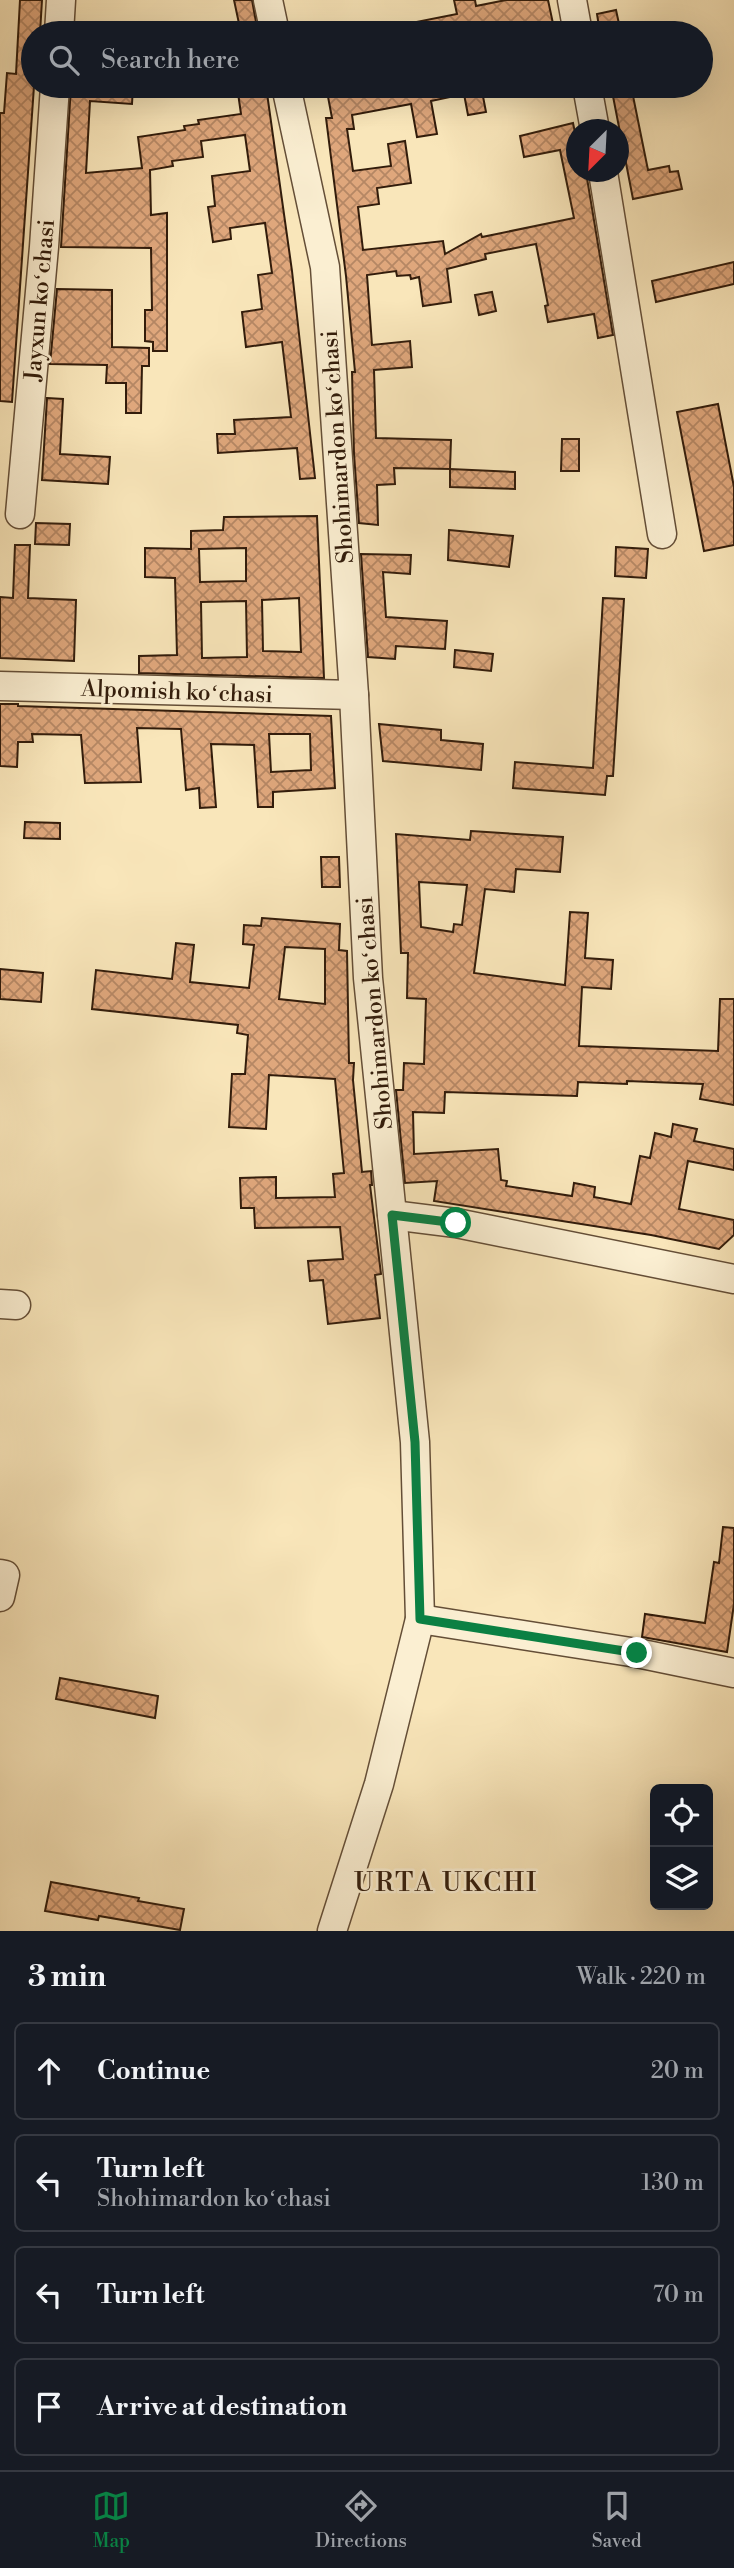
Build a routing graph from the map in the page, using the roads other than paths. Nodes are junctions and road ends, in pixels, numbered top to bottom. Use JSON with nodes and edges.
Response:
{"nodes":[{"id":1,"x":61,"y":0,"type":"edge"},
{"id":2,"x":268,"y":0,"type":"edge"},
{"id":3,"x":572,"y":0,"type":"edge"},
{"id":4,"x":60,"y":21,"type":"edge"},
{"id":5,"x":272,"y":21,"type":"edge"},
{"id":6,"x":576,"y":21,"type":"edge"},
{"id":7,"x":54,"y":98,"type":"edge"},
{"id":8,"x":289,"y":98,"type":"edge"},
{"id":9,"x":589,"y":98,"type":"edge"},
{"id":10,"x":593,"y":119,"type":"edge"},
{"id":11,"x":605,"y":182,"type":"edge"},
{"id":12,"x":20,"y":514,"type":"dead end"},
{"id":13,"x":662,"y":534,"type":"dead end"},
{"id":14,"x":0,"y":686,"type":"edge"},
{"id":15,"x":354,"y":695,"type":"junction"},
{"id":16,"x":392,"y":1215,"type":"junction"},
{"id":17,"x":734,"y":1279,"type":"edge"},
{"id":18,"x":0,"y":1574,"type":"edge"},
{"id":19,"x":0,"y":1597,"type":"edge"},
{"id":20,"x":420,"y":1619,"type":"junction"},
{"id":21,"x":734,"y":1673,"type":"edge"},
{"id":22,"x":332,"y":1931,"type":"edge"}],
"edges":[{"from":1,"to":4,"type":"street"},
{"from":2,"to":5,"type":"street"},
{"from":3,"to":6,"type":"street"},
{"from":7,"to":12,"type":"street","name":"Jayxun koʻchasi"},
{"from":8,"to":15,"type":"street","name":"Shohimardon koʻchasi"},
{"from":9,"to":10,"type":"street"},
{"from":11,"to":13,"type":"street"},
{"from":14,"to":15,"type":"street","name":"Alpomish koʻchasi"},
{"from":15,"to":16,"type":"street","name":"Shohimardon koʻchasi"},
{"from":16,"to":17,"type":"street"},
{"from":16,"to":20,"type":"street","name":"Shohimardon koʻchasi"},
{"from":18,"to":19,"type":"street"},
{"from":20,"to":21,"type":"street"},
{"from":20,"to":22,"type":"street","name":"Shohimardon koʻchasi"}]}
